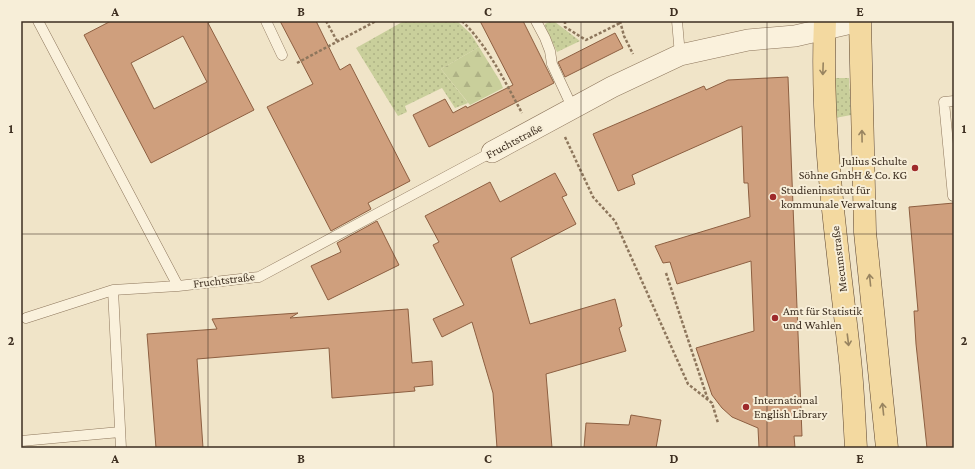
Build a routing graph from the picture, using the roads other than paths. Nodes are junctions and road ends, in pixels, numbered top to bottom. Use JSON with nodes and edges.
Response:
{"nodes":[{"id":1,"x":38,"y":21,"type":"edge"},
{"id":2,"x":266,"y":21,"type":"edge"},
{"id":3,"x":536,"y":21,"type":"edge"},
{"id":4,"x":677,"y":21,"type":"edge"},
{"id":5,"x":860,"y":21,"type":"edge"},
{"id":6,"x":825,"y":25,"type":"edge"},
{"id":7,"x":282,"y":55,"type":"dead end"},
{"id":8,"x":680,"y":55,"type":"junction"},
{"id":9,"x":954,"y":101,"type":"edge"},
{"id":10,"x":564,"y":114,"type":"junction"},
{"id":11,"x":492,"y":152,"type":"joint"},
{"id":12,"x":952,"y":196,"type":"dead end"},
{"id":13,"x":178,"y":286,"type":"junction"},
{"id":14,"x":113,"y":290,"type":"junction"},
{"id":15,"x":26,"y":318,"type":"dead end"},
{"id":16,"x":120,"y":432,"type":"junction"},
{"id":17,"x":21,"y":441,"type":"edge"},
{"id":18,"x":121,"y":448,"type":"edge"},
{"id":19,"x":856,"y":448,"type":"edge"},
{"id":20,"x":887,"y":448,"type":"edge"}],
"edges":[{"from":1,"to":13,"type":"lane"},
{"from":2,"to":7,"type":"lane"},
{"from":3,"to":10,"type":"lane"},
{"from":4,"to":8,"type":"lane"},
{"from":5,"to":6,"type":"street","name":"Fruchtstraße"},
{"from":20,"to":5,"type":"main road","one_way":true},
{"from":6,"to":8,"type":"street","name":"Fruchtstraße"},
{"from":6,"to":19,"type":"main road","name":"Mecumstraße","one_way":true},
{"from":8,"to":10,"type":"street","name":"Fruchtstraße"},
{"from":9,"to":12,"type":"lane"},
{"from":10,"to":11,"type":"street","name":"Fruchtstraße"},
{"from":11,"to":13,"type":"lane","name":"Fruchtstraße"},
{"from":13,"to":14,"type":"lane","name":"Fruchtstraße"},
{"from":14,"to":15,"type":"lane","name":"Fruchtstraße"},
{"from":14,"to":16,"type":"lane"},
{"from":16,"to":17,"type":"lane"},
{"from":16,"to":18,"type":"lane"}]}
